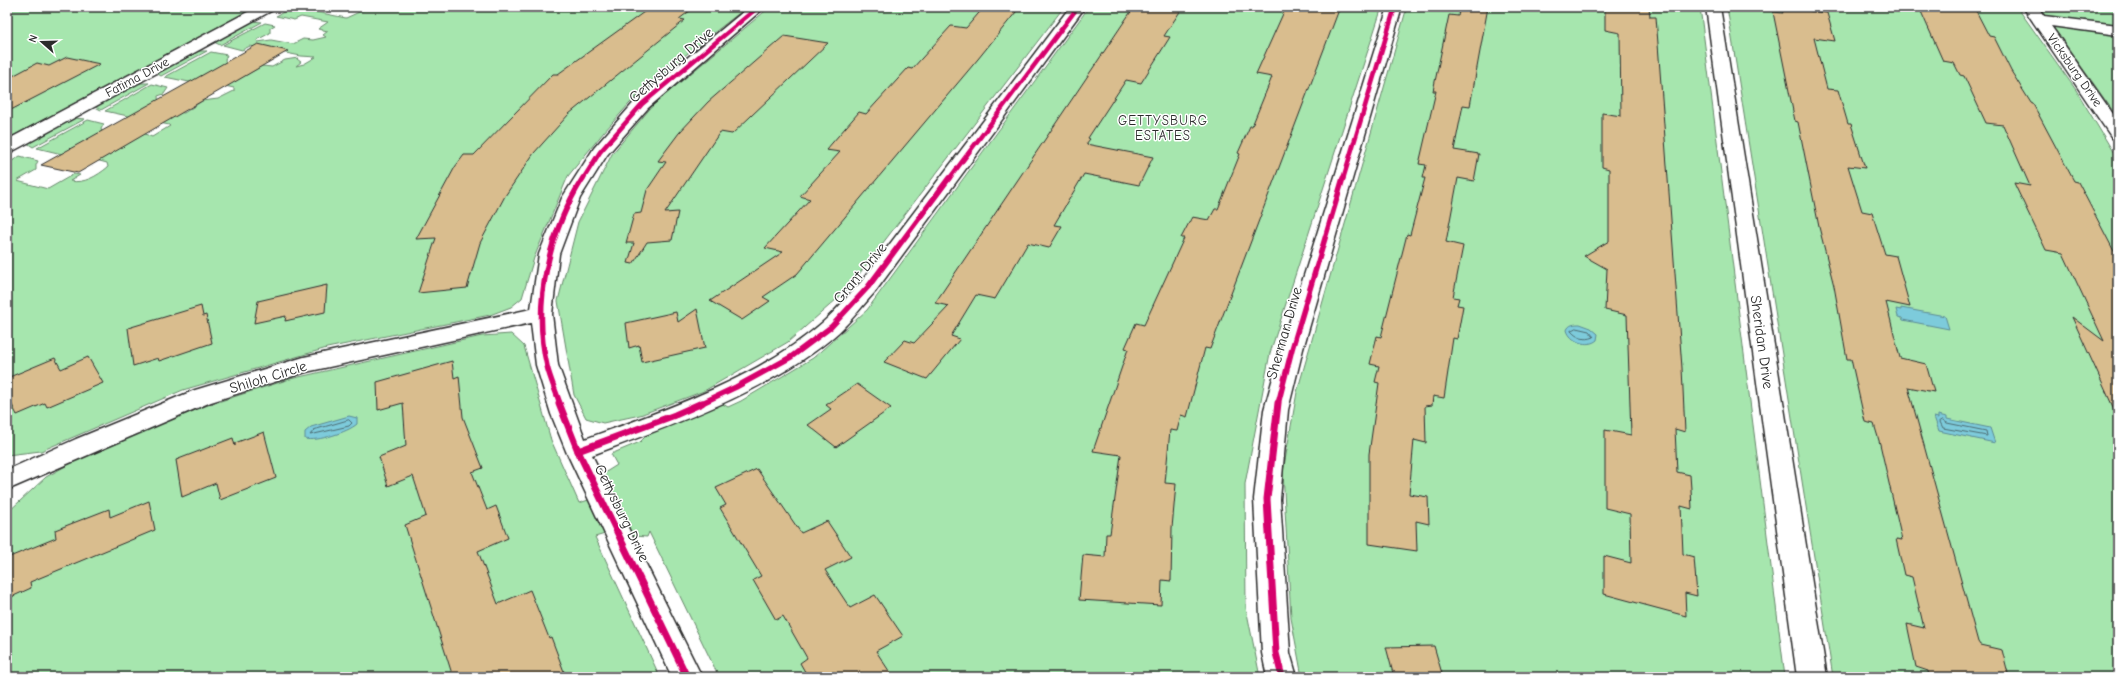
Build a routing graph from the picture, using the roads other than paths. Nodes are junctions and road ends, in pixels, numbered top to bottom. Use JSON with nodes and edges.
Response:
{"nodes":[{"id":1,"x":268,"y":7,"type":"edge"},
{"id":2,"x":758,"y":7,"type":"edge"},
{"id":3,"x":1078,"y":7,"type":"edge"},
{"id":4,"x":1395,"y":7,"type":"edge"},
{"id":5,"x":1713,"y":7,"type":"edge"},
{"id":6,"x":2035,"y":13,"type":"edge"},
{"id":7,"x":2118,"y":30,"type":"edge"},
{"id":8,"x":2118,"y":134,"type":"edge"},
{"id":9,"x":7,"y":147,"type":"edge"},
{"id":10,"x":541,"y":314,"type":"junction"},
{"id":11,"x":578,"y":451,"type":"junction"},
{"id":12,"x":7,"y":481,"type":"edge"},
{"id":13,"x":686,"y":677,"type":"edge"},
{"id":14,"x":1282,"y":677,"type":"edge"},
{"id":15,"x":1812,"y":677,"type":"edge"}],
"edges":[{"from":1,"to":9,"type":"street","name":"Fatima Drive"},
{"from":2,"to":10,"type":"street","name":"Gettysburg Drive"},
{"from":3,"to":11,"type":"street","name":"Grant Drive"},
{"from":4,"to":14,"type":"street","name":"Sherman Drive"},
{"from":5,"to":15,"type":"street","name":"Sheridan Drive"},
{"from":6,"to":7,"type":"street"},
{"from":6,"to":8,"type":"street","name":"Vicksburg Drive"},
{"from":10,"to":11,"type":"street","name":"Gettysburg Drive"},
{"from":10,"to":12,"type":"street","name":"Shiloh Circle"},
{"from":11,"to":13,"type":"street","name":"Gettysburg Drive"}]}
